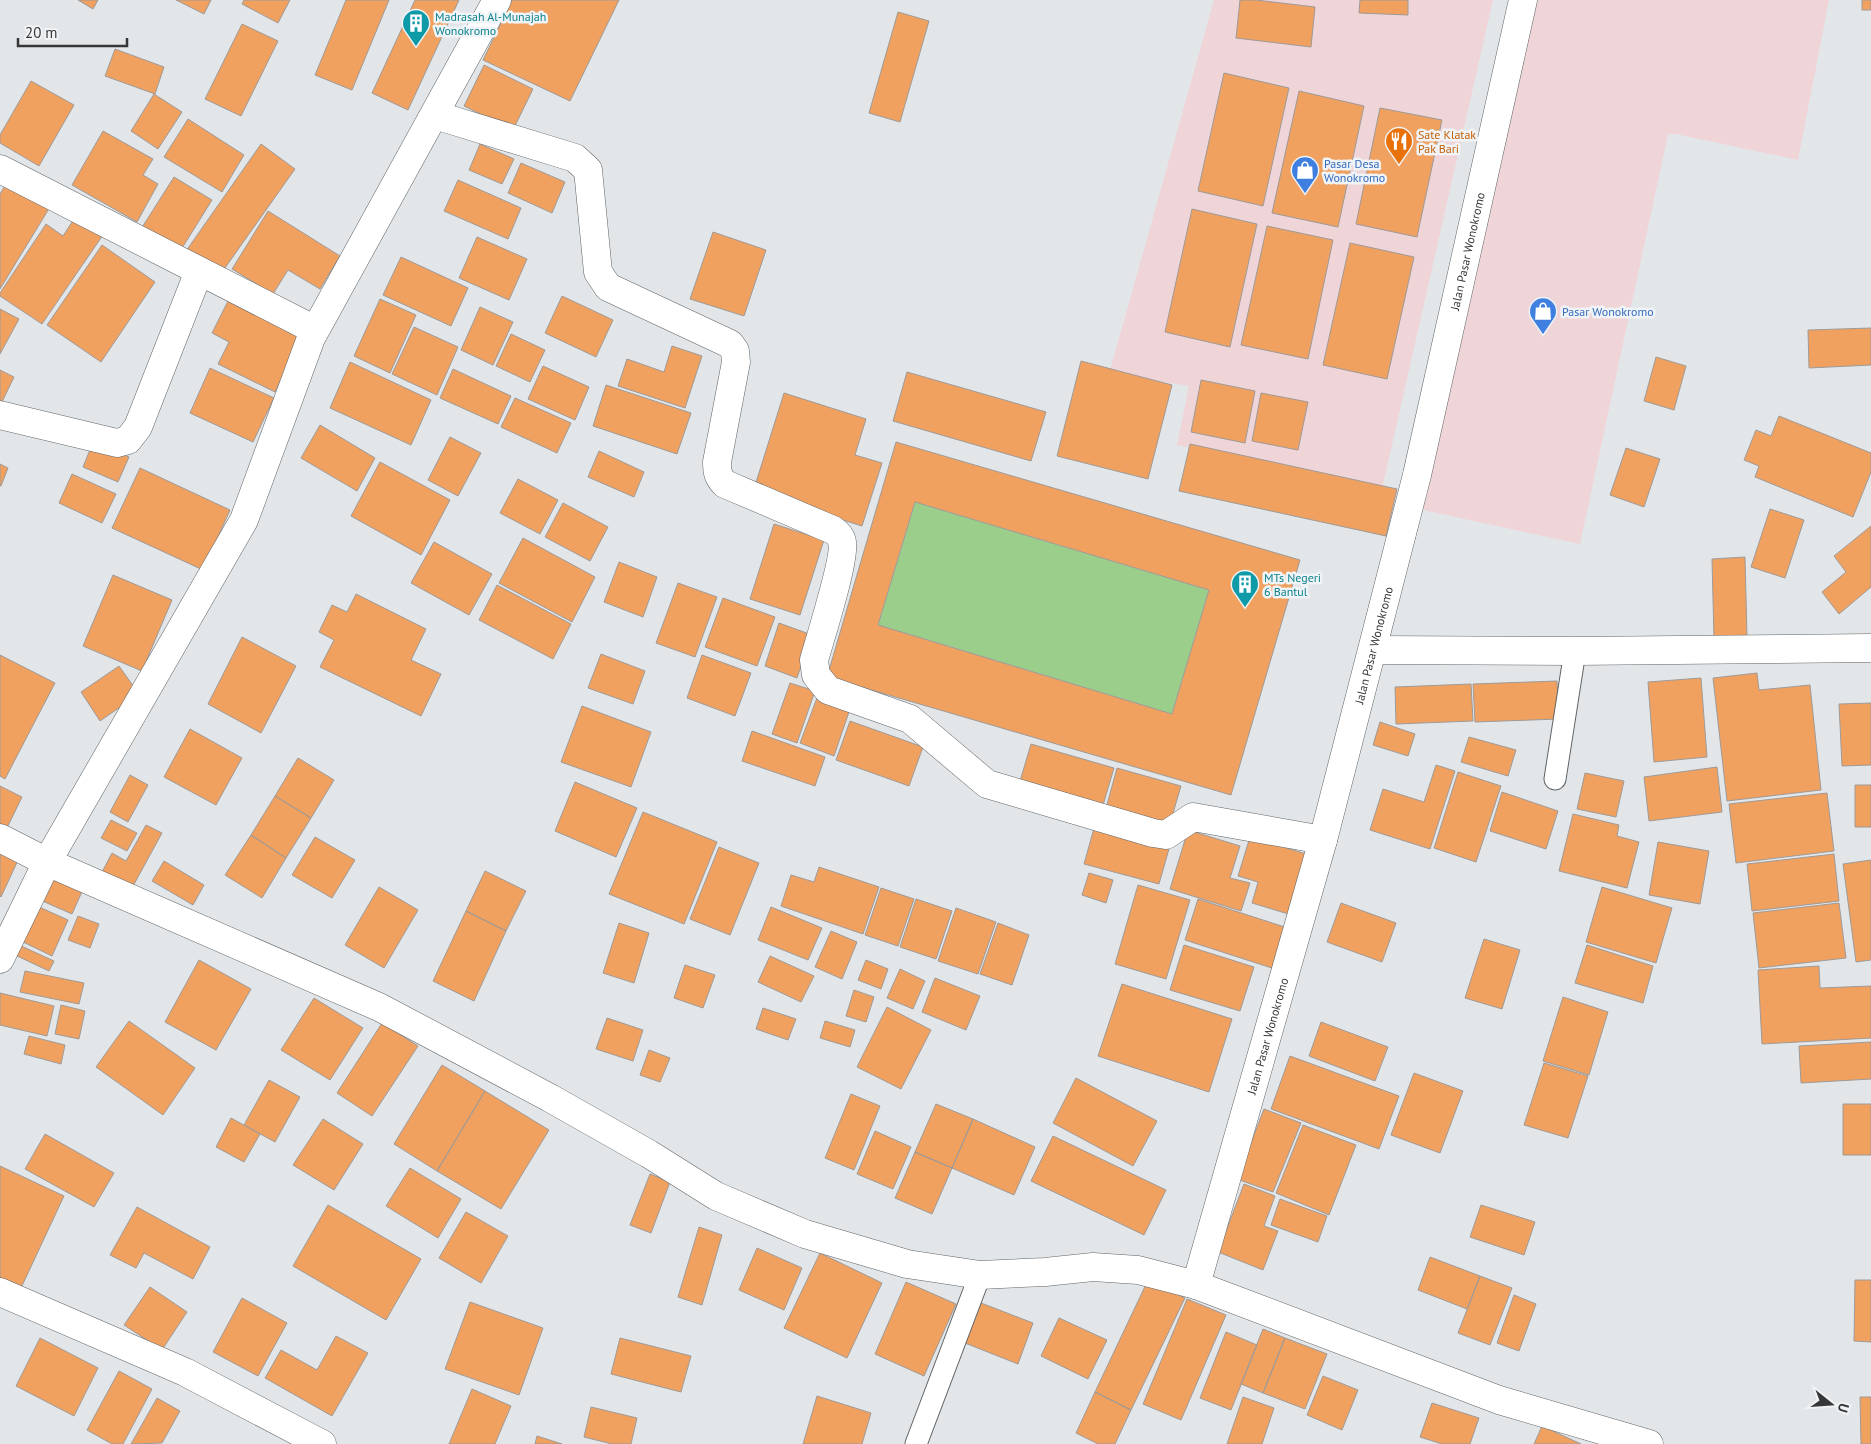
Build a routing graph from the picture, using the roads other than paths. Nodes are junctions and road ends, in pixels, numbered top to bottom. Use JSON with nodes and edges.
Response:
{"nodes":[{"id":1,"x":497,"y":0,"type":"edge"},
{"id":2,"x":1523,"y":0,"type":"edge"},
{"id":3,"x":435,"y":114,"type":"junction"},
{"id":4,"x":0,"y":169,"type":"edge"},
{"id":5,"x":199,"y":271,"type":"junction"},
{"id":6,"x":315,"y":330,"type":"junction"},
{"id":7,"x":0,"y":415,"type":"edge"},
{"id":8,"x":1871,"y":648,"type":"edge"},
{"id":9,"x":1372,"y":650,"type":"junction"},
{"id":10,"x":1575,"y":651,"type":"junction"},
{"id":11,"x":1555,"y":778,"type":"dead end"},
{"id":12,"x":0,"y":838,"type":"edge"},
{"id":13,"x":1323,"y":840,"type":"junction"},
{"id":14,"x":47,"y":862,"type":"junction"},
{"id":15,"x":0,"y":959,"type":"edge"},
{"id":16,"x":980,"y":1275,"type":"junction"},
{"id":17,"x":1196,"y":1284,"type":"junction"},
{"id":18,"x":0,"y":1292,"type":"edge"},
{"id":19,"x":322,"y":1444,"type":"edge"},
{"id":20,"x":916,"y":1444,"type":"edge"},
{"id":21,"x":1650,"y":1444,"type":"edge"}],
"edges":[{"from":1,"to":3,"type":"street"},
{"from":2,"to":9,"type":"street","name":"Jalan Pasar Wonokromo"},
{"from":3,"to":6,"type":"street"},
{"from":3,"to":13,"type":"street"},
{"from":4,"to":5,"type":"street"},
{"from":5,"to":6,"type":"street"},
{"from":5,"to":7,"type":"street"},
{"from":6,"to":14,"type":"street"},
{"from":8,"to":10,"type":"street"},
{"from":9,"to":10,"type":"street"},
{"from":9,"to":13,"type":"street","name":"Jalan Pasar Wonokromo"},
{"from":10,"to":11,"type":"lane"},
{"from":12,"to":14,"type":"street"},
{"from":13,"to":17,"type":"street","name":"Jalan Pasar Wonokromo"},
{"from":14,"to":15,"type":"street"},
{"from":14,"to":16,"type":"street"},
{"from":16,"to":17,"type":"street"},
{"from":16,"to":20,"type":"lane"},
{"from":17,"to":21,"type":"street"},
{"from":18,"to":19,"type":"street"}]}
